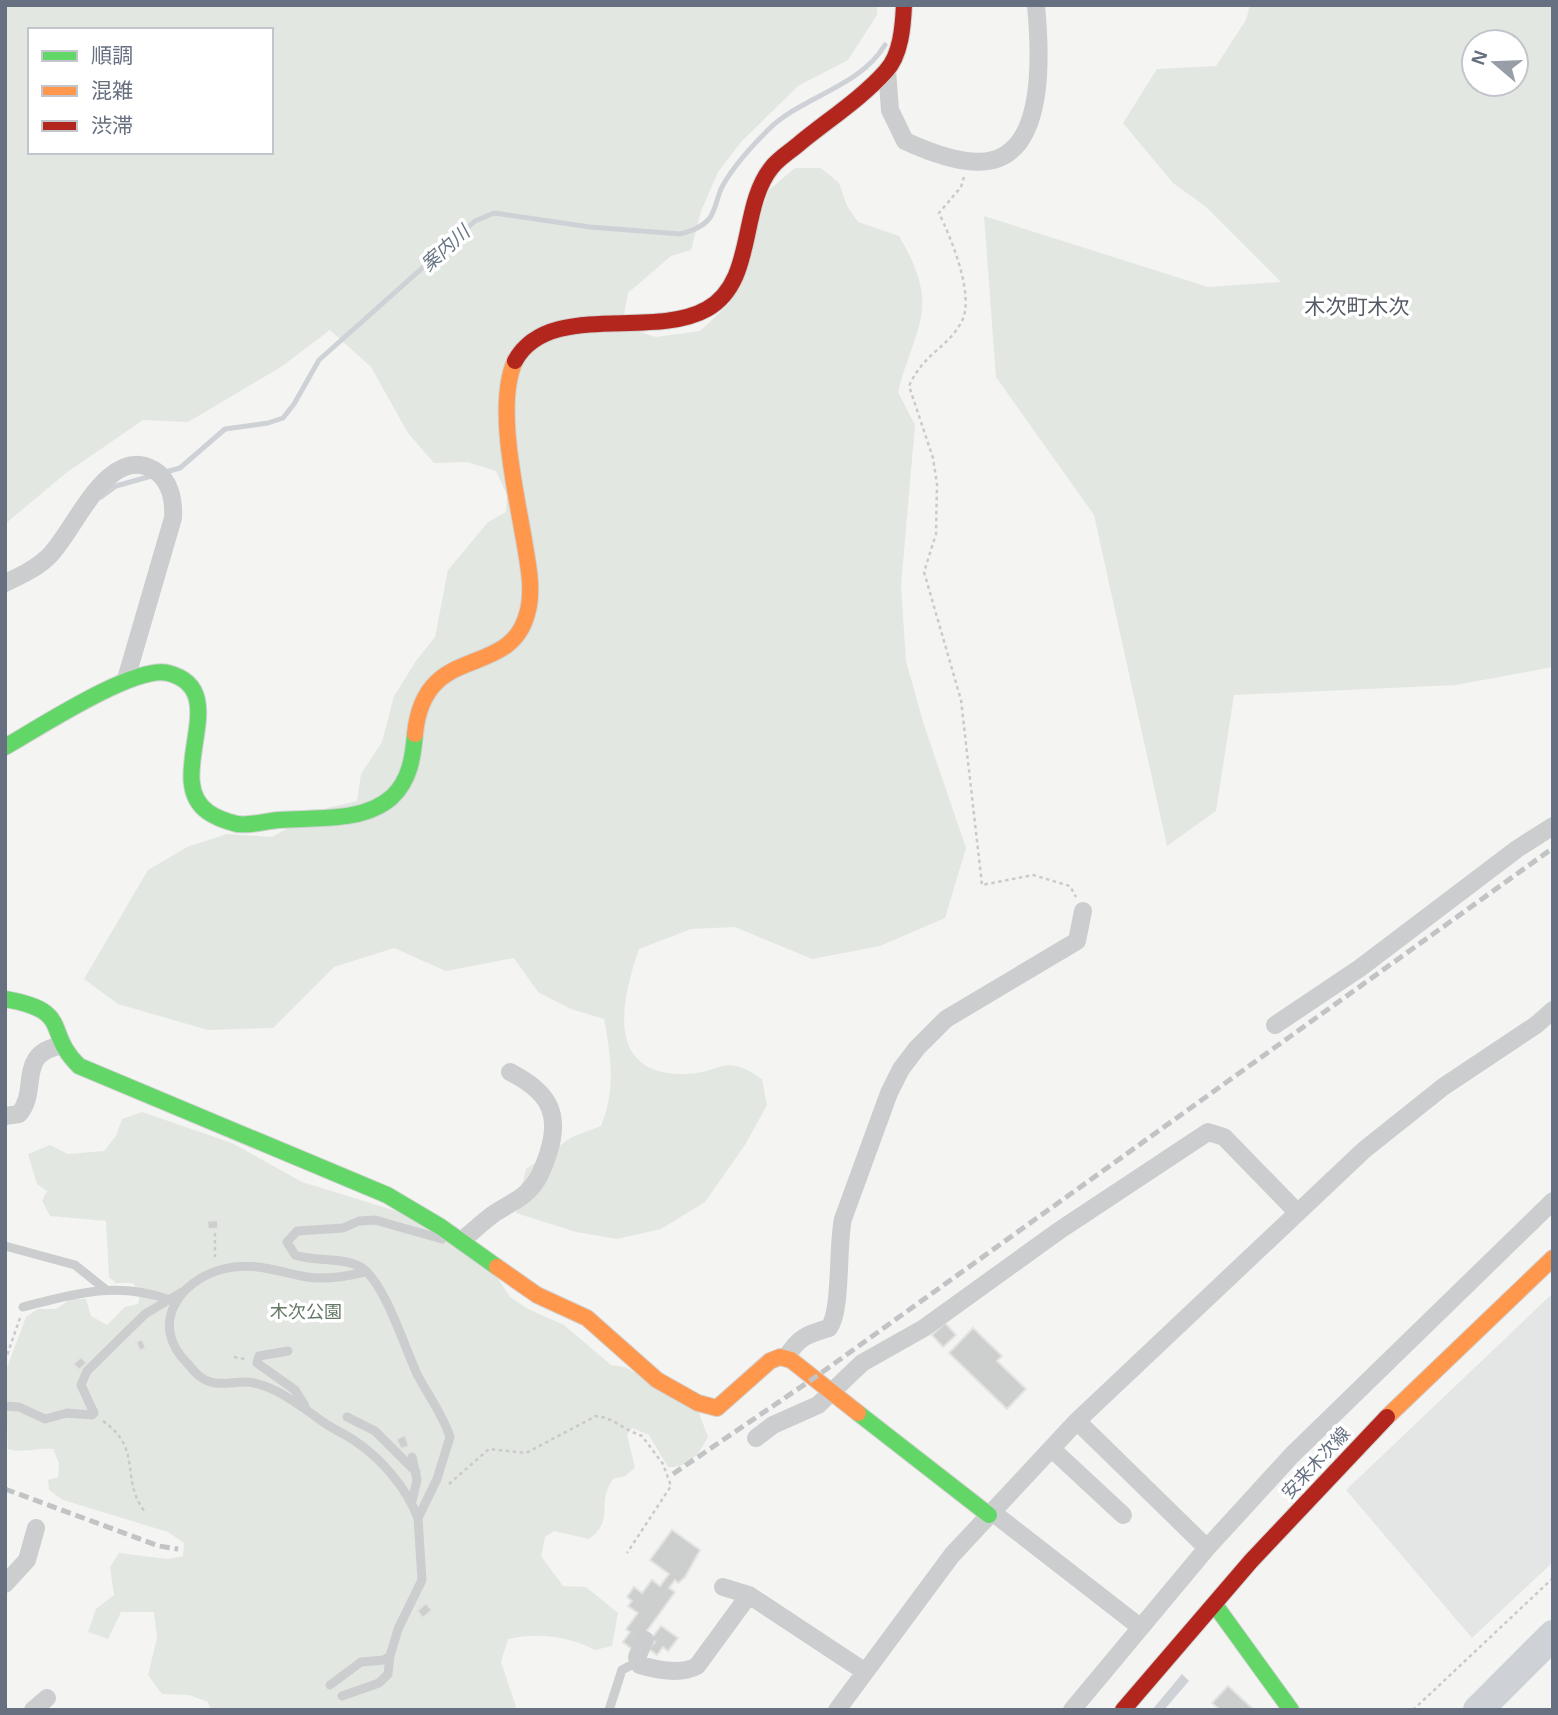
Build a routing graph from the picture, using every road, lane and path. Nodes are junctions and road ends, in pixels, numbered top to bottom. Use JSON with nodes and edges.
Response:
{"nodes":[{"id":1,"x":904,"y":5,"type":"edge"},
{"id":2,"x":1036,"y":5,"type":"edge"},
{"id":3,"x":887,"y":70,"type":"junction"},
{"id":4,"x":970,"y":161,"type":"junction"},
{"id":5,"x":5,"y":583,"type":"edge"},
{"id":6,"x":126,"y":679,"type":"junction"},
{"id":7,"x":5,"y":747,"type":"edge"},
{"id":8,"x":1553,"y":826,"type":"edge"},
{"id":9,"x":1083,"y":911,"type":"joint"},
{"id":10,"x":5,"y":999,"type":"edge"},
{"id":11,"x":1553,"y":1010,"type":"edge"},
{"id":12,"x":1544,"y":1023,"type":"edge"},
{"id":13,"x":1275,"y":1025,"type":"dead end"},
{"id":14,"x":63,"y":1045,"type":"junction"},
{"id":15,"x":510,"y":1072,"type":"dead end"},
{"id":16,"x":5,"y":1116,"type":"edge"},
{"id":17,"x":1553,"y":1201,"type":"edge"},
{"id":18,"x":1297,"y":1212,"type":"junction"},
{"id":19,"x":215,"y":1233,"type":"dead end"},
{"id":20,"x":461,"y":1241,"type":"junction"},
{"id":21,"x":5,"y":1247,"type":"edge"},
{"id":22,"x":1553,"y":1258,"type":"edge"},
{"id":23,"x":215,"y":1272,"type":"junction"},
{"id":24,"x":365,"y":1272,"type":"junction"},
{"id":25,"x":105,"y":1289,"type":"junction"},
{"id":26,"x":182,"y":1292,"type":"junction"},
{"id":27,"x":167,"y":1299,"type":"junction"},
{"id":28,"x":23,"y":1307,"type":"joint"},
{"id":29,"x":288,"y":1352,"type":"dead end"},
{"id":30,"x":786,"y":1357,"type":"junction"},
{"id":31,"x":5,"y":1361,"type":"edge"},
{"id":32,"x":833,"y":1393,"type":"junction"},
{"id":33,"x":5,"y":1406,"type":"edge"},
{"id":34,"x":305,"y":1406,"type":"junction"},
{"id":35,"x":94,"y":1413,"type":"junction"},
{"id":36,"x":347,"y":1417,"type":"dead end"},
{"id":37,"x":1077,"y":1421,"type":"junction"},
{"id":38,"x":367,"y":1426,"type":"junction"},
{"id":39,"x":756,"y":1438,"type":"dead end"},
{"id":40,"x":359,"y":1443,"type":"junction"},
{"id":41,"x":1052,"y":1449,"type":"junction"},
{"id":42,"x":412,"y":1457,"type":"dead end"},
{"id":43,"x":416,"y":1472,"type":"junction"},
{"id":44,"x":442,"y":1493,"type":"dead end"},
{"id":45,"x":412,"y":1502,"type":"junction"},
{"id":46,"x":145,"y":1512,"type":"dead end"},
{"id":47,"x":990,"y":1513,"type":"junction"},
{"id":48,"x":1123,"y":1515,"type":"dead end"},
{"id":49,"x":418,"y":1518,"type":"junction"},
{"id":50,"x":36,"y":1528,"type":"dead end"},
{"id":51,"x":1207,"y":1548,"type":"junction"},
{"id":52,"x":627,"y":1553,"type":"dead end"},
{"id":53,"x":1553,"y":1578,"type":"edge"},
{"id":54,"x":5,"y":1584,"type":"edge"},
{"id":55,"x":723,"y":1587,"type":"dead end"},
{"id":56,"x":749,"y":1595,"type":"junction"},
{"id":57,"x":1215,"y":1605,"type":"junction"},
{"id":58,"x":1140,"y":1627,"type":"junction"},
{"id":59,"x":645,"y":1640,"type":"dead end"},
{"id":60,"x":390,"y":1656,"type":"junction"},
{"id":61,"x":637,"y":1662,"type":"junction"},
{"id":62,"x":864,"y":1671,"type":"junction"},
{"id":63,"x":330,"y":1685,"type":"dead end"},
{"id":64,"x":342,"y":1696,"type":"dead end"},
{"id":65,"x":47,"y":1698,"type":"dead end"},
{"id":66,"x":840,"y":1709,"type":"edge"},
{"id":67,"x":33,"y":1710,"type":"edge"},
{"id":68,"x":609,"y":1710,"type":"edge"},
{"id":69,"x":1072,"y":1710,"type":"edge"},
{"id":70,"x":1123,"y":1710,"type":"edge"},
{"id":71,"x":1291,"y":1710,"type":"edge"},
{"id":72,"x":1413,"y":1710,"type":"edge"}],
"edges":[{"from":1,"to":3,"type":"street"},
{"from":2,"to":4,"type":"street"},
{"from":3,"to":4,"type":"street"},
{"from":3,"to":6,"type":"street"},
{"from":4,"to":9,"type":"path"},
{"from":5,"to":6,"type":"street"},
{"from":6,"to":7,"type":"street"},
{"from":8,"to":13,"type":"street"},
{"from":9,"to":30,"type":"street"},
{"from":10,"to":14,"type":"street"},
{"from":11,"to":12,"type":"street"},
{"from":12,"to":18,"type":"street"},
{"from":14,"to":16,"type":"street"},
{"from":14,"to":20,"type":"street"},
{"from":15,"to":20,"type":"street"},
{"from":17,"to":51,"type":"street"},
{"from":18,"to":32,"type":"street"},
{"from":18,"to":37,"type":"street"},
{"from":19,"to":23,"type":"path"},
{"from":20,"to":24,"type":"lane"},
{"from":20,"to":30,"type":"street"},
{"from":21,"to":25,"type":"lane"},
{"from":22,"to":57,"type":"street","name":"安来木次線"},
{"from":23,"to":24,"type":"lane"},
{"from":23,"to":26,"type":"lane"},
{"from":24,"to":49,"type":"lane"},
{"from":25,"to":27,"type":"lane"},
{"from":25,"to":28,"type":"lane"},
{"from":26,"to":27,"type":"lane"},
{"from":26,"to":34,"type":"lane"},
{"from":27,"to":35,"type":"lane"},
{"from":28,"to":31,"type":"path"},
{"from":29,"to":34,"type":"lane"},
{"from":30,"to":32,"type":"street"},
{"from":32,"to":39,"type":"street"},
{"from":32,"to":47,"type":"street"},
{"from":33,"to":35,"type":"lane"},
{"from":34,"to":40,"type":"lane"},
{"from":35,"to":46,"type":"path"},
{"from":36,"to":38,"type":"lane"},
{"from":37,"to":41,"type":"street"},
{"from":37,"to":51,"type":"street"},
{"from":38,"to":40,"type":"lane"},
{"from":38,"to":43,"type":"lane"},
{"from":40,"to":45,"type":"lane"},
{"from":41,"to":47,"type":"street"},
{"from":41,"to":48,"type":"street"},
{"from":42,"to":43,"type":"lane"},
{"from":43,"to":45,"type":"lane"},
{"from":44,"to":52,"type":"path"},
{"from":45,"to":49,"type":"lane"},
{"from":47,"to":58,"type":"street"},
{"from":47,"to":62,"type":"street"},
{"from":49,"to":60,"type":"lane"},
{"from":50,"to":54,"type":"street"},
{"from":51,"to":58,"type":"street"},
{"from":53,"to":72,"type":"path"},
{"from":55,"to":56,"type":"street"},
{"from":56,"to":61,"type":"street"},
{"from":56,"to":62,"type":"street"},
{"from":57,"to":70,"type":"street","name":"安来木次線"},
{"from":57,"to":71,"type":"street"},
{"from":58,"to":69,"type":"street"},
{"from":59,"to":61,"type":"street"},
{"from":60,"to":63,"type":"lane"},
{"from":60,"to":64,"type":"lane"},
{"from":61,"to":68,"type":"lane"},
{"from":62,"to":66,"type":"street"},
{"from":65,"to":67,"type":"street"}]}
